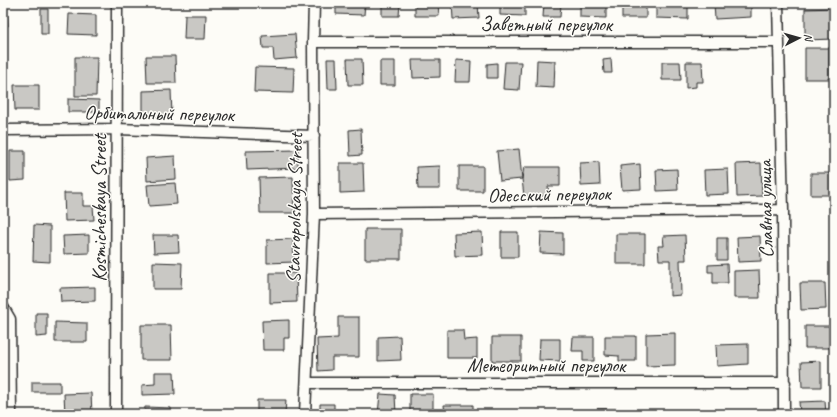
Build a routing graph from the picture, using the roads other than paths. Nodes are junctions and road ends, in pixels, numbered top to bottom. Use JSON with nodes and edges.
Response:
{"nodes":[{"id":1,"x":117,"y":3,"type":"edge"},
{"id":2,"x":314,"y":3,"type":"edge"},
{"id":3,"x":778,"y":3,"type":"edge"},
{"id":4,"x":313,"y":42,"type":"junction"},
{"id":5,"x":778,"y":42,"type":"junction"},
{"id":6,"x":117,"y":129,"type":"junction"},
{"id":7,"x":3,"y":130,"type":"edge"},
{"id":8,"x":314,"y":136,"type":"junction"},
{"id":9,"x":783,"y":210,"type":"junction"},
{"id":10,"x":314,"y":214,"type":"junction"},
{"id":11,"x":3,"y":307,"type":"edge"},
{"id":12,"x":307,"y":383,"type":"junction"},
{"id":13,"x":785,"y":383,"type":"junction"},
{"id":14,"x":11,"y":414,"type":"edge"},
{"id":15,"x":116,"y":414,"type":"edge"},
{"id":16,"x":305,"y":414,"type":"edge"},
{"id":17,"x":784,"y":414,"type":"edge"}],
"edges":[{"from":1,"to":6,"type":"street","name":"Kosmicheskaya Street"},
{"from":2,"to":4,"type":"street","name":"Stavropolskaya Street"},
{"from":3,"to":5,"type":"street","name":"Славная улица"},
{"from":4,"to":5,"type":"street","name":"Заветный переулок"},
{"from":4,"to":8,"type":"street","name":"Stavropolskaya Street"},
{"from":5,"to":9,"type":"street","name":"Славная улица"},
{"from":6,"to":7,"type":"street","name":"Орбитальный переулок"},
{"from":6,"to":8,"type":"street","name":"Орбитальный переулок"},
{"from":6,"to":15,"type":"street","name":"Kosmicheskaya Street"},
{"from":8,"to":10,"type":"street","name":"Stavropolskaya Street"},
{"from":9,"to":10,"type":"street","name":"Одесский переулок"},
{"from":9,"to":13,"type":"street","name":"Славная улица"},
{"from":10,"to":12,"type":"street","name":"Stavropolskaya Street"},
{"from":11,"to":14,"type":"street"},
{"from":12,"to":13,"type":"street","name":"Метеоритный переулок"},
{"from":12,"to":16,"type":"street","name":"Stavropolskaya Street"},
{"from":13,"to":17,"type":"street","name":"Славная улица"}]}
